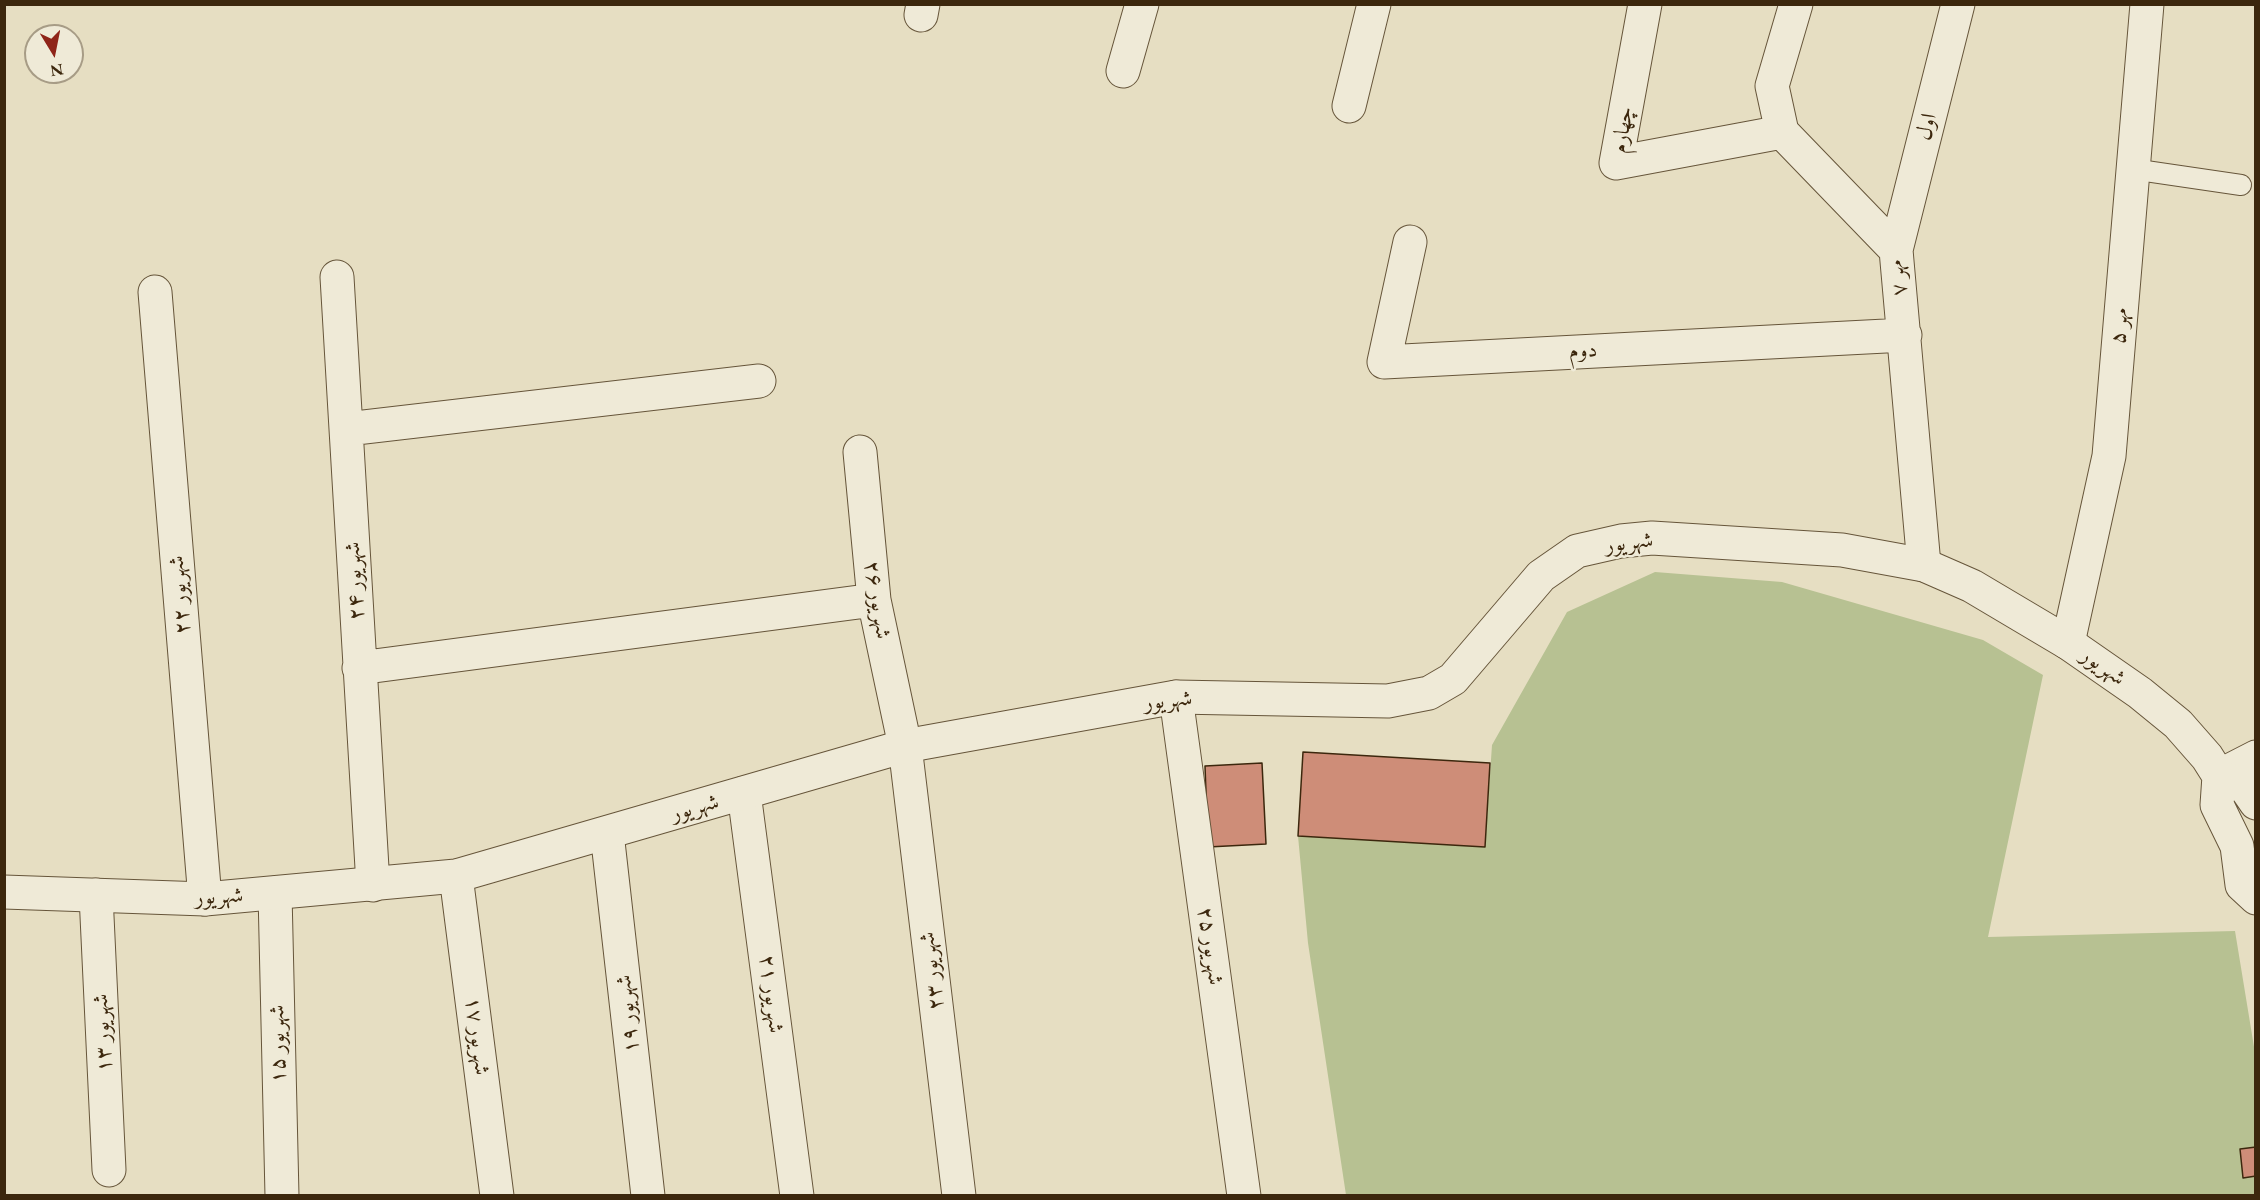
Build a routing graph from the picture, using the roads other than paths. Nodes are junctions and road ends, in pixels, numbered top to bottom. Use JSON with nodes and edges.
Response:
{"nodes":[{"id":1,"x":1142,"y":4,"type":"edge"},
{"id":2,"x":1374,"y":4,"type":"edge"},
{"id":3,"x":1645,"y":4,"type":"edge"},
{"id":4,"x":1796,"y":4,"type":"edge"},
{"id":5,"x":1958,"y":4,"type":"edge"},
{"id":6,"x":2147,"y":4,"type":"edge"},
{"id":7,"x":1123,"y":71,"type":"dead end"},
{"id":8,"x":1349,"y":106,"type":"dead end"},
{"id":9,"x":1782,"y":132,"type":"junction"},
{"id":10,"x":2132,"y":169,"type":"junction"},
{"id":11,"x":2241,"y":185,"type":"dead end"},
{"id":12,"x":1410,"y":242,"type":"dead end"},
{"id":13,"x":1896,"y":250,"type":"junction"},
{"id":14,"x":337,"y":277,"type":"dead end"},
{"id":15,"x":155,"y":292,"type":"dead end"},
{"id":16,"x":1905,"y":335,"type":"junction"},
{"id":17,"x":759,"y":381,"type":"dead end"},
{"id":18,"x":347,"y":429,"type":"junction"},
{"id":19,"x":860,"y":452,"type":"dead end"},
{"id":20,"x":1924,"y":565,"type":"junction"},
{"id":21,"x":874,"y":600,"type":"junction"},
{"id":22,"x":2068,"y":643,"type":"junction"},
{"id":23,"x":360,"y":668,"type":"junction"},
{"id":24,"x":1176,"y":697,"type":"junction"},
{"id":25,"x":905,"y":746,"type":"junction"},
{"id":26,"x":2256,"y":757,"type":"edge"},
{"id":27,"x":2219,"y":776,"type":"junction"},
{"id":28,"x":744,"y":793,"type":"junction"},
{"id":29,"x":2256,"y":803,"type":"edge"},
{"id":30,"x":607,"y":833,"type":"junction"},
{"id":31,"x":456,"y":876,"type":"junction"},
{"id":32,"x":373,"y":885,"type":"junction"},
{"id":33,"x":4,"y":892,"type":"edge"},
{"id":34,"x":275,"y":893,"type":"junction"},
{"id":35,"x":96,"y":895,"type":"junction"},
{"id":36,"x":2256,"y":898,"type":"edge"},
{"id":37,"x":205,"y":899,"type":"junction"},
{"id":38,"x":109,"y":1170,"type":"dead end"},
{"id":39,"x":282,"y":1196,"type":"edge"},
{"id":40,"x":497,"y":1196,"type":"edge"},
{"id":41,"x":648,"y":1196,"type":"edge"},
{"id":42,"x":797,"y":1196,"type":"edge"},
{"id":43,"x":959,"y":1196,"type":"edge"},
{"id":44,"x":1244,"y":1196,"type":"edge"}],
"edges":[{"from":1,"to":7,"type":"street"},
{"from":2,"to":8,"type":"street"},
{"from":3,"to":9,"type":"street","name":"چهارم"},
{"from":4,"to":9,"type":"street"},
{"from":5,"to":13,"type":"street","name":"اول"},
{"from":6,"to":10,"type":"street","name":"مهر ۵"},
{"from":9,"to":13,"type":"street","name":"مهر ۷"},
{"from":10,"to":11,"type":"lane"},
{"from":10,"to":22,"type":"street","name":"مهر ۵"},
{"from":12,"to":16,"type":"street","name":"دوم"},
{"from":13,"to":16,"type":"street","name":"مهر ۷"},
{"from":14,"to":18,"type":"street","name":"شهریور ۲۴"},
{"from":15,"to":37,"type":"street","name":"شهریور ۲۲"},
{"from":16,"to":20,"type":"street","name":"مهر ۷"},
{"from":17,"to":18,"type":"street"},
{"from":18,"to":23,"type":"street","name":"شهریور ۲۴"},
{"from":19,"to":21,"type":"street","name":"شهریور ۲۶"},
{"from":20,"to":22,"type":"street","name":"شهریور"},
{"from":20,"to":24,"type":"street","name":"شهریور"},
{"from":21,"to":23,"type":"street"},
{"from":21,"to":25,"type":"street","name":"شهریور ۲۶"},
{"from":22,"to":27,"type":"street","name":"شهریور"},
{"from":23,"to":32,"type":"street","name":"شهریور ۲۴"},
{"from":24,"to":25,"type":"street","name":"شهریور"},
{"from":24,"to":44,"type":"street","name":"شهریور ۲۵"},
{"from":25,"to":28,"type":"street","name":"شهریور"},
{"from":25,"to":43,"type":"street","name":"شهریور ۲۳"},
{"from":26,"to":27,"type":"street"},
{"from":27,"to":29,"type":"street"},
{"from":27,"to":36,"type":"street"},
{"from":28,"to":30,"type":"street","name":"شهریور"},
{"from":28,"to":42,"type":"street","name":"شهریور ۲۱"},
{"from":30,"to":31,"type":"street","name":"شهریور"},
{"from":30,"to":41,"type":"street","name":"شهریور ۱۹"},
{"from":31,"to":32,"type":"street","name":"شهریور"},
{"from":31,"to":40,"type":"street","name":"شهریور ۱۷"},
{"from":32,"to":34,"type":"street","name":"شهریور"},
{"from":33,"to":35,"type":"street","name":"شهریور"},
{"from":34,"to":37,"type":"street","name":"شهریور"},
{"from":34,"to":39,"type":"street","name":"شهریور ۱۵"},
{"from":35,"to":37,"type":"street","name":"شهریور"},
{"from":35,"to":38,"type":"street","name":"شهریور ۱۳"}]}
